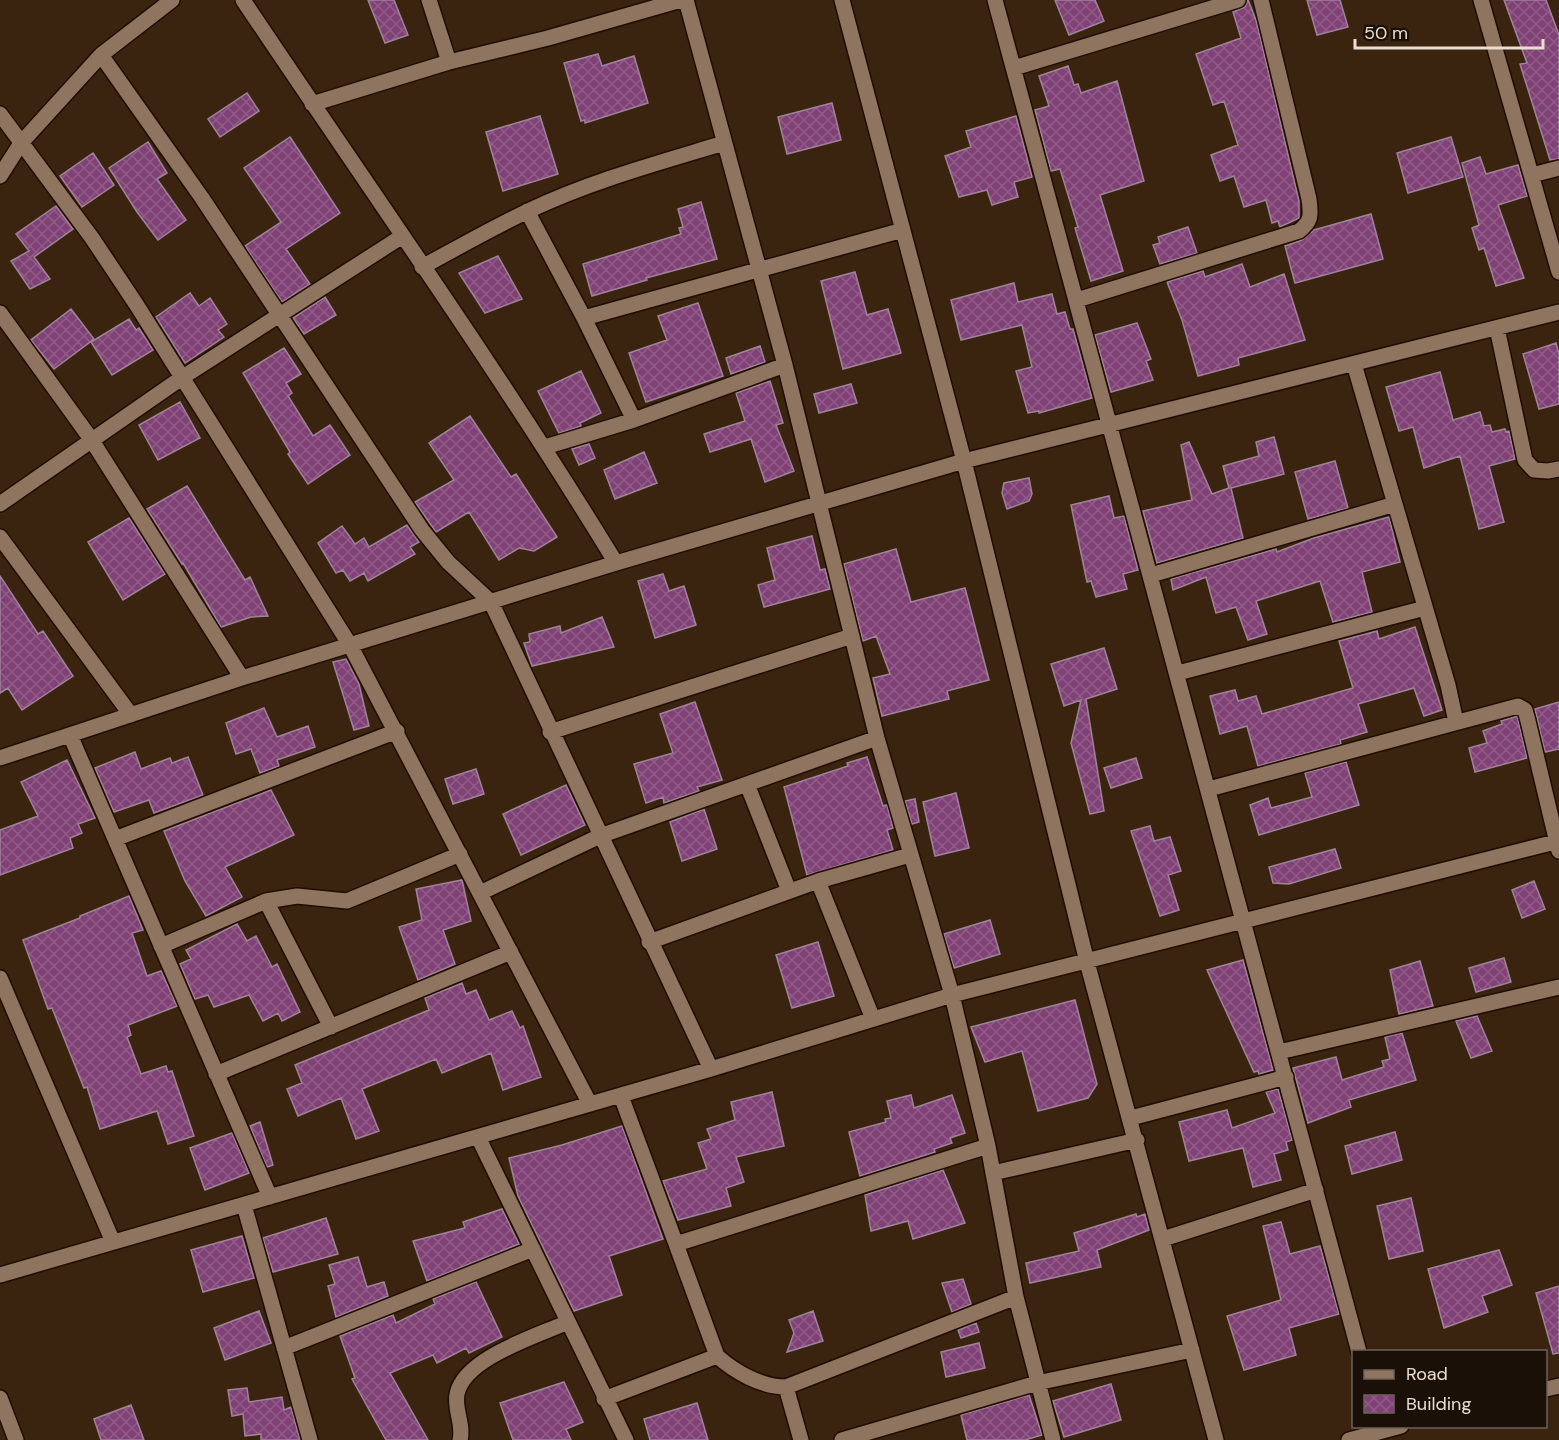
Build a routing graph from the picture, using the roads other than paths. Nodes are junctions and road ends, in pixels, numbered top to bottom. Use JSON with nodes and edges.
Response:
{"nodes":[{"id":1,"x":172,"y":0,"type":"edge"},
{"id":2,"x":243,"y":0,"type":"edge"},
{"id":3,"x":429,"y":0,"type":"edge"},
{"id":4,"x":684,"y":0,"type":"edge"},
{"id":5,"x":842,"y":0,"type":"edge"},
{"id":6,"x":995,"y":0,"type":"edge"},
{"id":7,"x":1238,"y":0,"type":"edge"},
{"id":8,"x":1261,"y":0,"type":"edge"},
{"id":9,"x":1481,"y":0,"type":"edge"},
{"id":10,"x":101,"y":55,"type":"junction"},
{"id":11,"x":449,"y":62,"type":"junction"},
{"id":12,"x":1014,"y":68,"type":"junction"},
{"id":13,"x":312,"y":104,"type":"junction"},
{"id":14,"x":0,"y":114,"type":"edge"},
{"id":15,"x":21,"y":143,"type":"junction"},
{"id":16,"x":724,"y":143,"type":"junction"},
{"id":17,"x":1559,"y":168,"type":"edge"},
{"id":18,"x":1532,"y":175,"type":"junction"},
{"id":19,"x":0,"y":176,"type":"edge"},
{"id":20,"x":527,"y":211,"type":"junction"},
{"id":21,"x":903,"y":230,"type":"junction"},
{"id":22,"x":401,"y":237,"type":"junction"},
{"id":23,"x":422,"y":267,"type":"junction"},
{"id":24,"x":759,"y":270,"type":"junction"},
{"id":25,"x":1559,"y":272,"type":"edge"},
{"id":26,"x":1077,"y":300,"type":"junction"},
{"id":27,"x":1559,"y":312,"type":"edge"},
{"id":28,"x":0,"y":313,"type":"edge"},
{"id":29,"x":280,"y":314,"type":"junction"},
{"id":30,"x":584,"y":318,"type":"junction"},
{"id":31,"x":1497,"y":328,"type":"junction"},
{"id":32,"x":1354,"y":364,"type":"junction"},
{"id":33,"x":785,"y":365,"type":"junction"},
{"id":34,"x":183,"y":377,"type":"junction"},
{"id":35,"x":634,"y":420,"type":"junction"},
{"id":36,"x":1111,"y":424,"type":"junction"},
{"id":37,"x":91,"y":440,"type":"junction"},
{"id":38,"x":545,"y":447,"type":"junction"},
{"id":39,"x":964,"y":461,"type":"junction"},
{"id":40,"x":1559,"y":469,"type":"edge"},
{"id":41,"x":0,"y":504,"type":"edge"},
{"id":42,"x":820,"y":504,"type":"junction"},
{"id":43,"x":1395,"y":504,"type":"junction"},
{"id":44,"x":0,"y":537,"type":"edge"},
{"id":45,"x":616,"y":563,"type":"junction"},
{"id":46,"x":1151,"y":575,"type":"junction"},
{"id":47,"x":491,"y":602,"type":"junction"},
{"id":48,"x":1425,"y":608,"type":"junction"},
{"id":49,"x":852,"y":636,"type":"junction"},
{"id":50,"x":350,"y":645,"type":"junction"},
{"id":51,"x":1178,"y":673,"type":"junction"},
{"id":52,"x":242,"y":678,"type":"junction"},
{"id":53,"x":131,"y":715,"type":"junction"},
{"id":54,"x":1456,"y":722,"type":"junction"},
{"id":55,"x":397,"y":731,"type":"junction"},
{"id":56,"x":550,"y":732,"type":"junction"},
{"id":57,"x":70,"y":735,"type":"junction"},
{"id":58,"x":877,"y":738,"type":"junction"},
{"id":59,"x":0,"y":758,"type":"edge"},
{"id":60,"x":747,"y":784,"type":"junction"},
{"id":61,"x":1209,"y":789,"type":"junction"},
{"id":62,"x":600,"y":836,"type":"junction"},
{"id":63,"x":115,"y":839,"type":"junction"},
{"id":64,"x":1558,"y":845,"type":"edge"},
{"id":65,"x":460,"y":854,"type":"junction"},
{"id":66,"x":910,"y":855,"type":"junction"},
{"id":67,"x":818,"y":881,"type":"junction"},
{"id":68,"x":789,"y":891,"type":"junction"},
{"id":69,"x":480,"y":893,"type":"junction"},
{"id":70,"x":266,"y":901,"type":"junction"},
{"id":71,"x":1244,"y":921,"type":"junction"},
{"id":72,"x":649,"y":942,"type":"junction"},
{"id":73,"x":161,"y":946,"type":"junction"},
{"id":74,"x":511,"y":952,"type":"junction"},
{"id":75,"x":1087,"y":962,"type":"junction"},
{"id":76,"x":0,"y":978,"type":"edge"},
{"id":77,"x":1559,"y":987,"type":"edge"},
{"id":78,"x":952,"y":995,"type":"junction"},
{"id":79,"x":873,"y":1019,"type":"junction"},
{"id":80,"x":330,"y":1027,"type":"junction"},
{"id":81,"x":1279,"y":1052,"type":"junction"},
{"id":82,"x":711,"y":1069,"type":"junction"},
{"id":83,"x":216,"y":1074,"type":"junction"},
{"id":84,"x":1286,"y":1077,"type":"junction"},
{"id":85,"x":621,"y":1096,"type":"junction"},
{"id":86,"x":590,"y":1104,"type":"junction"},
{"id":87,"x":1131,"y":1118,"type":"junction"},
{"id":88,"x":478,"y":1137,"type":"junction"},
{"id":89,"x":1137,"y":1140,"type":"junction"},
{"id":90,"x":988,"y":1146,"type":"junction"},
{"id":91,"x":993,"y":1173,"type":"junction"},
{"id":92,"x":1316,"y":1190,"type":"junction"},
{"id":93,"x":270,"y":1197,"type":"junction"},
{"id":94,"x":244,"y":1205,"type":"junction"},
{"id":95,"x":1163,"y":1239,"type":"junction"},
{"id":96,"x":113,"y":1242,"type":"junction"},
{"id":97,"x":676,"y":1244,"type":"junction"},
{"id":98,"x":533,"y":1249,"type":"junction"},
{"id":99,"x":0,"y":1275,"type":"edge"},
{"id":100,"x":1016,"y":1297,"type":"junction"},
{"id":101,"x":568,"y":1322,"type":"junction"},
{"id":102,"x":284,"y":1348,"type":"junction"},
{"id":103,"x":1192,"y":1350,"type":"junction"},
{"id":104,"x":1358,"y":1350,"type":"edge"},
{"id":105,"x":717,"y":1356,"type":"junction"},
{"id":106,"x":1037,"y":1383,"type":"junction"},
{"id":107,"x":786,"y":1387,"type":"junction"},
{"id":108,"x":604,"y":1399,"type":"junction"},
{"id":109,"x":2,"y":1406,"type":"edge"},
{"id":110,"x":1380,"y":1429,"type":"edge"},
{"id":111,"x":16,"y":1440,"type":"edge"},
{"id":112,"x":310,"y":1440,"type":"edge"},
{"id":113,"x":460,"y":1440,"type":"edge"},
{"id":114,"x":626,"y":1440,"type":"edge"},
{"id":115,"x":801,"y":1440,"type":"edge"},
{"id":116,"x":842,"y":1440,"type":"edge"},
{"id":117,"x":1053,"y":1440,"type":"edge"},
{"id":118,"x":1216,"y":1440,"type":"edge"},
{"id":119,"x":1349,"y":1440,"type":"edge"}],
"edges":[{"from":1,"to":10,"type":"street"},
{"from":2,"to":13,"type":"street"},
{"from":3,"to":11,"type":"street"},
{"from":4,"to":11,"type":"street"},
{"from":4,"to":16,"type":"street"},
{"from":5,"to":21,"type":"street"},
{"from":6,"to":12,"type":"street"},
{"from":7,"to":12,"type":"street"},
{"from":8,"to":26,"type":"street"},
{"from":9,"to":18,"type":"street"},
{"from":10,"to":15,"type":"street"},
{"from":10,"to":29,"type":"street"},
{"from":11,"to":13,"type":"street"},
{"from":12,"to":26,"type":"street"},
{"from":13,"to":22,"type":"street"},
{"from":14,"to":15,"type":"street"},
{"from":15,"to":19,"type":"street"},
{"from":15,"to":34,"type":"street"},
{"from":16,"to":20,"type":"street"},
{"from":16,"to":24,"type":"street"},
{"from":17,"to":18,"type":"street"},
{"from":18,"to":25,"type":"street"},
{"from":20,"to":23,"type":"street"},
{"from":20,"to":30,"type":"street"},
{"from":21,"to":24,"type":"street"},
{"from":21,"to":39,"type":"street"},
{"from":22,"to":23,"type":"street"},
{"from":22,"to":29,"type":"street"},
{"from":23,"to":38,"type":"street"},
{"from":24,"to":30,"type":"street"},
{"from":24,"to":33,"type":"street"},
{"from":26,"to":36,"type":"street"},
{"from":27,"to":31,"type":"street"},
{"from":28,"to":37,"type":"street"},
{"from":29,"to":34,"type":"street"},
{"from":29,"to":47,"type":"street"},
{"from":30,"to":35,"type":"street"},
{"from":31,"to":32,"type":"street"},
{"from":31,"to":40,"type":"street"},
{"from":32,"to":36,"type":"street"},
{"from":32,"to":43,"type":"street"},
{"from":33,"to":35,"type":"street"},
{"from":33,"to":42,"type":"street"},
{"from":34,"to":37,"type":"street"},
{"from":34,"to":50,"type":"street"},
{"from":35,"to":38,"type":"street"},
{"from":36,"to":39,"type":"street"},
{"from":36,"to":46,"type":"street"},
{"from":37,"to":41,"type":"street"},
{"from":37,"to":52,"type":"street"},
{"from":38,"to":45,"type":"street"},
{"from":39,"to":42,"type":"street"},
{"from":39,"to":75,"type":"street"},
{"from":42,"to":45,"type":"street"},
{"from":42,"to":49,"type":"street"},
{"from":43,"to":46,"type":"street"},
{"from":43,"to":48,"type":"street"},
{"from":44,"to":53,"type":"street"},
{"from":45,"to":47,"type":"street"},
{"from":46,"to":51,"type":"street"},
{"from":47,"to":50,"type":"street"},
{"from":47,"to":56,"type":"street"},
{"from":48,"to":51,"type":"street"},
{"from":48,"to":54,"type":"street"},
{"from":49,"to":56,"type":"street"},
{"from":49,"to":58,"type":"street"},
{"from":50,"to":52,"type":"street"},
{"from":50,"to":55,"type":"street"},
{"from":51,"to":61,"type":"street"},
{"from":52,"to":53,"type":"street"},
{"from":53,"to":57,"type":"street"},
{"from":54,"to":61,"type":"street"},
{"from":54,"to":64,"type":"street"},
{"from":55,"to":63,"type":"street"},
{"from":55,"to":65,"type":"street"},
{"from":56,"to":62,"type":"street"},
{"from":57,"to":59,"type":"street"},
{"from":57,"to":63,"type":"street"},
{"from":58,"to":60,"type":"street"},
{"from":58,"to":66,"type":"street"},
{"from":60,"to":62,"type":"street"},
{"from":60,"to":68,"type":"street"},
{"from":61,"to":71,"type":"street"},
{"from":62,"to":69,"type":"street"},
{"from":62,"to":72,"type":"street"},
{"from":63,"to":73,"type":"street"},
{"from":64,"to":71,"type":"street"},
{"from":65,"to":69,"type":"street"},
{"from":65,"to":70,"type":"street"},
{"from":66,"to":67,"type":"street"},
{"from":66,"to":78,"type":"street"},
{"from":67,"to":68,"type":"street"},
{"from":67,"to":79,"type":"street"},
{"from":68,"to":72,"type":"street"},
{"from":69,"to":74,"type":"street"},
{"from":70,"to":73,"type":"street"},
{"from":70,"to":80,"type":"street"},
{"from":71,"to":75,"type":"street"},
{"from":71,"to":81,"type":"street"},
{"from":72,"to":82,"type":"street"},
{"from":73,"to":83,"type":"street"},
{"from":74,"to":80,"type":"street"},
{"from":74,"to":86,"type":"street"},
{"from":75,"to":78,"type":"street"},
{"from":75,"to":87,"type":"street"},
{"from":76,"to":96,"type":"street"},
{"from":77,"to":81,"type":"street"},
{"from":78,"to":79,"type":"street"},
{"from":78,"to":90,"type":"street"},
{"from":79,"to":82,"type":"street"},
{"from":80,"to":83,"type":"street"},
{"from":81,"to":84,"type":"street"},
{"from":82,"to":85,"type":"street"},
{"from":83,"to":93,"type":"street"},
{"from":84,"to":87,"type":"street"},
{"from":84,"to":92,"type":"street"},
{"from":85,"to":86,"type":"street"},
{"from":85,"to":97,"type":"street"},
{"from":86,"to":88,"type":"street"},
{"from":87,"to":89,"type":"street"},
{"from":88,"to":93,"type":"street"},
{"from":88,"to":98,"type":"street"},
{"from":89,"to":91,"type":"street"},
{"from":89,"to":95,"type":"street"},
{"from":90,"to":91,"type":"street"},
{"from":90,"to":97,"type":"street"},
{"from":91,"to":100,"type":"street"},
{"from":92,"to":95,"type":"street"},
{"from":92,"to":104,"type":"street"},
{"from":93,"to":94,"type":"street"},
{"from":94,"to":96,"type":"street"},
{"from":94,"to":102,"type":"street"},
{"from":95,"to":103,"type":"street"},
{"from":96,"to":99,"type":"street"},
{"from":97,"to":105,"type":"street"},
{"from":98,"to":101,"type":"street"},
{"from":98,"to":102,"type":"street"},
{"from":100,"to":106,"type":"street"},
{"from":100,"to":107,"type":"street"},
{"from":101,"to":108,"type":"street"},
{"from":101,"to":113,"type":"street"},
{"from":102,"to":112,"type":"street"},
{"from":103,"to":106,"type":"street"},
{"from":103,"to":118,"type":"street"},
{"from":105,"to":107,"type":"street"},
{"from":105,"to":108,"type":"street"},
{"from":106,"to":116,"type":"street"},
{"from":106,"to":117,"type":"street"},
{"from":107,"to":115,"type":"street"},
{"from":108,"to":114,"type":"street"},
{"from":109,"to":111,"type":"street"},
{"from":110,"to":119,"type":"street"}]}
